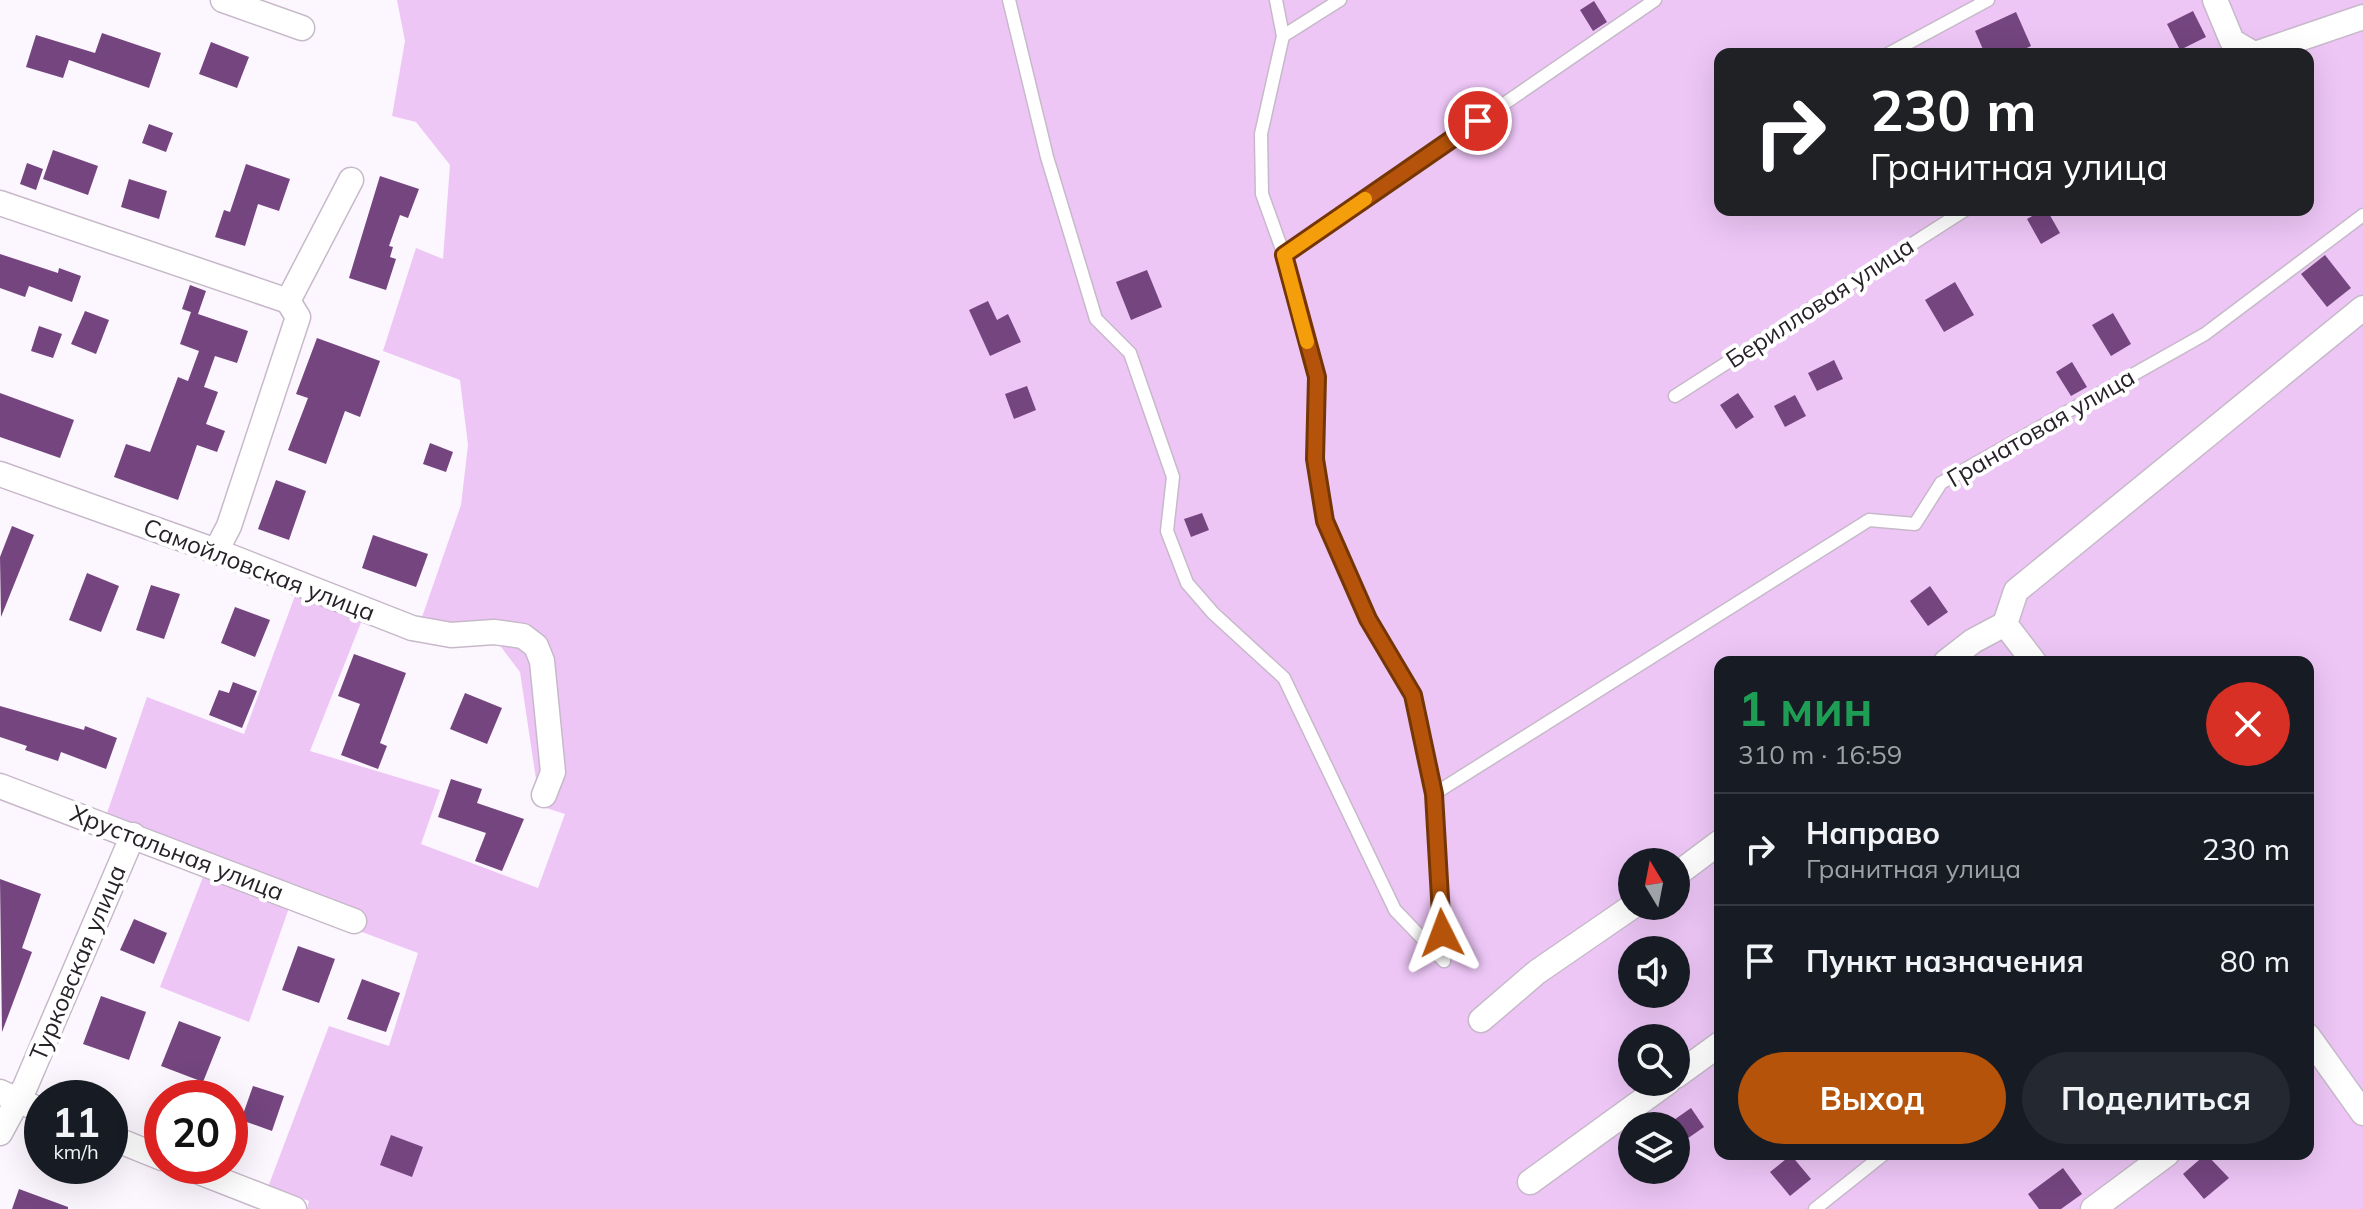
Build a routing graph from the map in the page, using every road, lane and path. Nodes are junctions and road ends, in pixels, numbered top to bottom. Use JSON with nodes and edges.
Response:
{"nodes":[{"id":1,"x":223,"y":0,"type":"edge"},
{"id":2,"x":1009,"y":0,"type":"edge"},
{"id":3,"x":1276,"y":0,"type":"edge"},
{"id":4,"x":1340,"y":0,"type":"edge"},
{"id":5,"x":1655,"y":0,"type":"edge"},
{"id":6,"x":1988,"y":0,"type":"edge"},
{"id":7,"x":2215,"y":0,"type":"edge"},
{"id":8,"x":2363,"y":17,"type":"edge"},
{"id":9,"x":302,"y":28,"type":"dead end"},
{"id":10,"x":1283,"y":36,"type":"junction"},
{"id":11,"x":1899,"y":48,"type":"edge"},
{"id":12,"x":2244,"y":48,"type":"edge"},
{"id":13,"x":2272,"y":48,"type":"edge"},
{"id":14,"x":351,"y":180,"type":"dead end"},
{"id":15,"x":0,"y":203,"type":"edge"},
{"id":16,"x":2363,"y":215,"type":"edge"},
{"id":17,"x":1956,"y":216,"type":"edge"},
{"id":18,"x":1284,"y":255,"type":"junction"},
{"id":19,"x":288,"y":301,"type":"junction"},
{"id":20,"x":2363,"y":308,"type":"edge"},
{"id":21,"x":1675,"y":396,"type":"dead end"},
{"id":22,"x":0,"y":474,"type":"edge"},
{"id":23,"x":216,"y":551,"type":"junction"},
{"id":24,"x":2005,"y":624,"type":"junction"},
{"id":25,"x":1954,"y":656,"type":"edge"},
{"id":26,"x":2029,"y":656,"type":"edge"},
{"id":27,"x":0,"y":786,"type":"edge"},
{"id":28,"x":1434,"y":794,"type":"junction"},
{"id":29,"x":544,"y":795,"type":"dead end"},
{"id":30,"x":133,"y":835,"type":"junction"},
{"id":31,"x":1714,"y":846,"type":"edge"},
{"id":32,"x":1690,"y":864,"type":"edge"},
{"id":33,"x":1618,"y":916,"type":"edge"},
{"id":34,"x":354,"y":921,"type":"dead end"},
{"id":35,"x":1481,"y":1020,"type":"dead end"},
{"id":36,"x":1714,"y":1048,"type":"edge"},
{"id":37,"x":2314,"y":1048,"type":"edge"},
{"id":38,"x":1690,"y":1066,"type":"edge"},
{"id":39,"x":1649,"y":1096,"type":"edge"},
{"id":40,"x":9,"y":1097,"type":"edge"},
{"id":41,"x":2363,"y":1113,"type":"edge"},
{"id":42,"x":0,"y":1133,"type":"edge"},
{"id":43,"x":1876,"y":1160,"type":"edge"},
{"id":44,"x":2159,"y":1160,"type":"edge"},
{"id":45,"x":1530,"y":1182,"type":"dead end"},
{"id":46,"x":230,"y":1184,"type":"edge"},
{"id":47,"x":294,"y":1209,"type":"edge"},
{"id":48,"x":1815,"y":1209,"type":"edge"},
{"id":49,"x":2093,"y":1209,"type":"edge"}],
"edges":[{"from":1,"to":9,"type":"street"},
{"from":2,"to":28,"type":"lane"},
{"from":3,"to":10,"type":"lane"},
{"from":4,"to":10,"type":"lane"},
{"from":5,"to":18,"type":"lane"},
{"from":6,"to":11,"type":"lane"},
{"from":7,"to":12,"type":"street"},
{"from":8,"to":13,"type":"street"},
{"from":10,"to":18,"type":"lane"},
{"from":14,"to":19,"type":"street"},
{"from":15,"to":19,"type":"street"},
{"from":16,"to":28,"type":"lane","name":"Гранатовая улица"},
{"from":17,"to":21,"type":"lane","name":"Берилловая улица"},
{"from":18,"to":28,"type":"lane"},
{"from":19,"to":23,"type":"street"},
{"from":20,"to":24,"type":"street"},
{"from":22,"to":23,"type":"street","name":"Самойловская улица"},
{"from":23,"to":29,"type":"street","name":"Самойловская улица"},
{"from":24,"to":25,"type":"street"},
{"from":24,"to":26,"type":"street"},
{"from":27,"to":30,"type":"street","name":"Хрустальная улица"},
{"from":30,"to":34,"type":"street","name":"Хрустальная улица"},
{"from":30,"to":40,"type":"street","name":"Турковская улица"},
{"from":31,"to":32,"type":"street"},
{"from":33,"to":35,"type":"street"},
{"from":36,"to":38,"type":"street"},
{"from":37,"to":41,"type":"street"},
{"from":39,"to":45,"type":"street"},
{"from":40,"to":42,"type":"street","name":"Турковская улица"},
{"from":43,"to":48,"type":"lane"},
{"from":44,"to":49,"type":"street"},
{"from":46,"to":47,"type":"street"}]}
